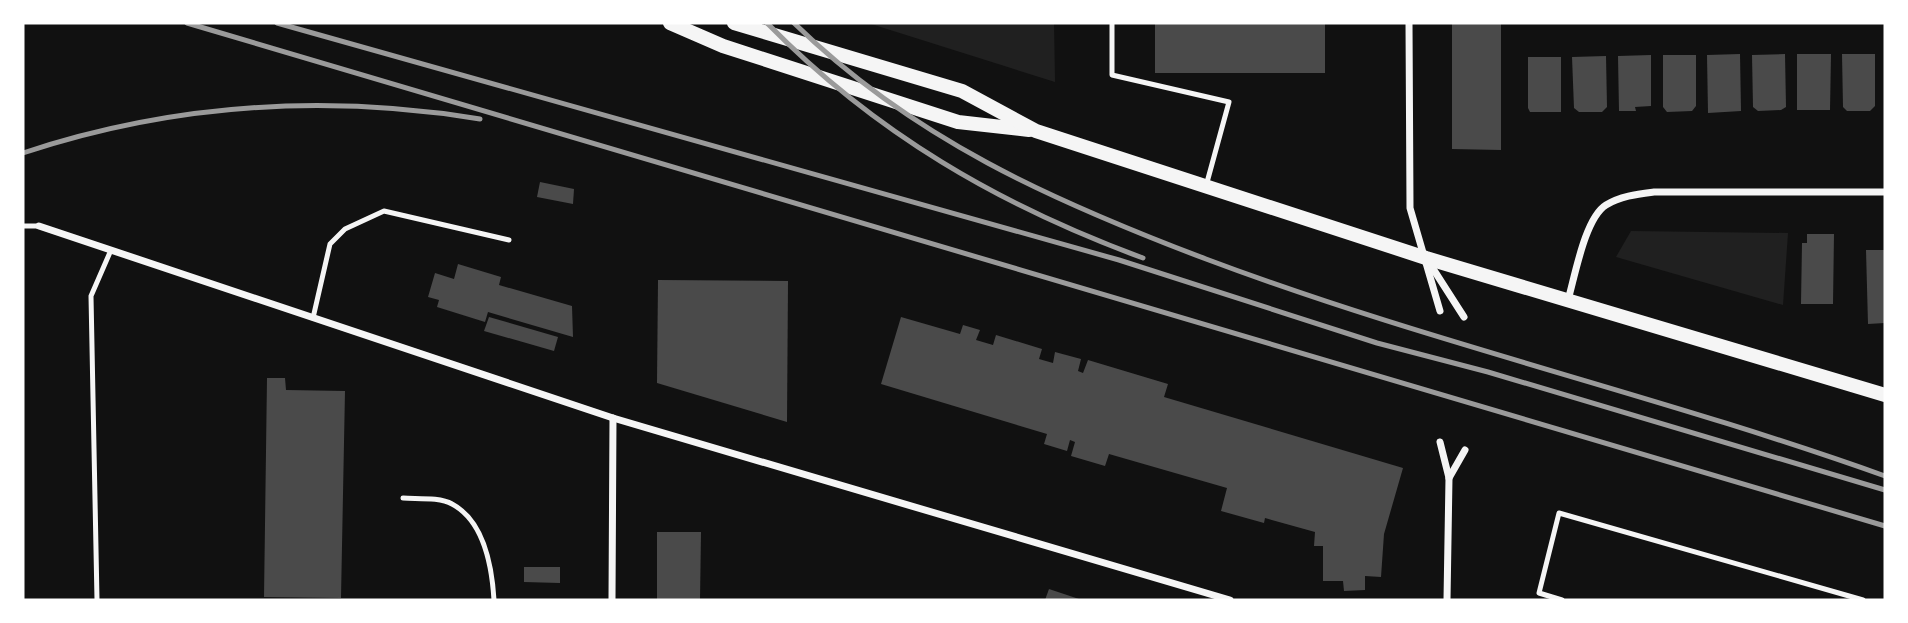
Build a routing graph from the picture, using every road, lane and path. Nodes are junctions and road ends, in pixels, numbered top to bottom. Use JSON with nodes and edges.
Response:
{"nodes":[{"id":1,"x":670,"y":23,"type":"edge"},
{"id":2,"x":734,"y":23,"type":"edge"},
{"id":3,"x":1112,"y":23,"type":"edge"},
{"id":4,"x":1409,"y":23,"type":"edge"},
{"id":5,"x":1036,"y":131,"type":"junction"},
{"id":6,"x":1206,"y":186,"type":"junction"},
{"id":7,"x":1885,"y":192,"type":"edge"},
{"id":8,"x":23,"y":226,"type":"edge"},
{"id":9,"x":39,"y":226,"type":"joint"},
{"id":10,"x":509,"y":240,"type":"dead end"},
{"id":11,"x":111,"y":250,"type":"junction"},
{"id":12,"x":1426,"y":258,"type":"junction"},
{"id":13,"x":1568,"y":300,"type":"junction"},
{"id":14,"x":1440,"y":311,"type":"dead end"},
{"id":15,"x":1464,"y":317,"type":"dead end"},
{"id":16,"x":313,"y":318,"type":"junction"},
{"id":17,"x":1885,"y":395,"type":"edge"},
{"id":18,"x":613,"y":418,"type":"junction"},
{"id":19,"x":1440,"y":442,"type":"dead end"},
{"id":20,"x":1465,"y":450,"type":"dead end"},
{"id":21,"x":1449,"y":478,"type":"junction"},
{"id":22,"x":403,"y":498,"type":"dead end"},
{"id":23,"x":97,"y":600,"type":"edge"},
{"id":24,"x":494,"y":600,"type":"edge"},
{"id":25,"x":612,"y":600,"type":"edge"},
{"id":26,"x":1230,"y":600,"type":"edge"},
{"id":27,"x":1447,"y":600,"type":"edge"},
{"id":28,"x":1562,"y":600,"type":"edge"},
{"id":29,"x":1863,"y":600,"type":"edge"}],
"edges":[{"from":1,"to":5,"type":"main road"},
{"from":2,"to":5,"type":"main road"},
{"from":3,"to":6,"type":"lane"},
{"from":4,"to":12,"type":"street"},
{"from":5,"to":6,"type":"main road"},
{"from":6,"to":12,"type":"main road"},
{"from":7,"to":13,"type":"street"},
{"from":8,"to":9,"type":"lane"},
{"from":9,"to":11,"type":"street"},
{"from":10,"to":16,"type":"lane"},
{"from":11,"to":16,"type":"street"},
{"from":11,"to":23,"type":"lane"},
{"from":12,"to":13,"type":"main road"},
{"from":12,"to":14,"type":"street"},
{"from":12,"to":15,"type":"street"},
{"from":13,"to":17,"type":"main road"},
{"from":16,"to":18,"type":"street"},
{"from":18,"to":25,"type":"street"},
{"from":18,"to":26,"type":"street"},
{"from":19,"to":21,"type":"street"},
{"from":20,"to":21,"type":"street"},
{"from":21,"to":27,"type":"street"},
{"from":22,"to":24,"type":"lane"},
{"from":28,"to":29,"type":"lane"}]}
